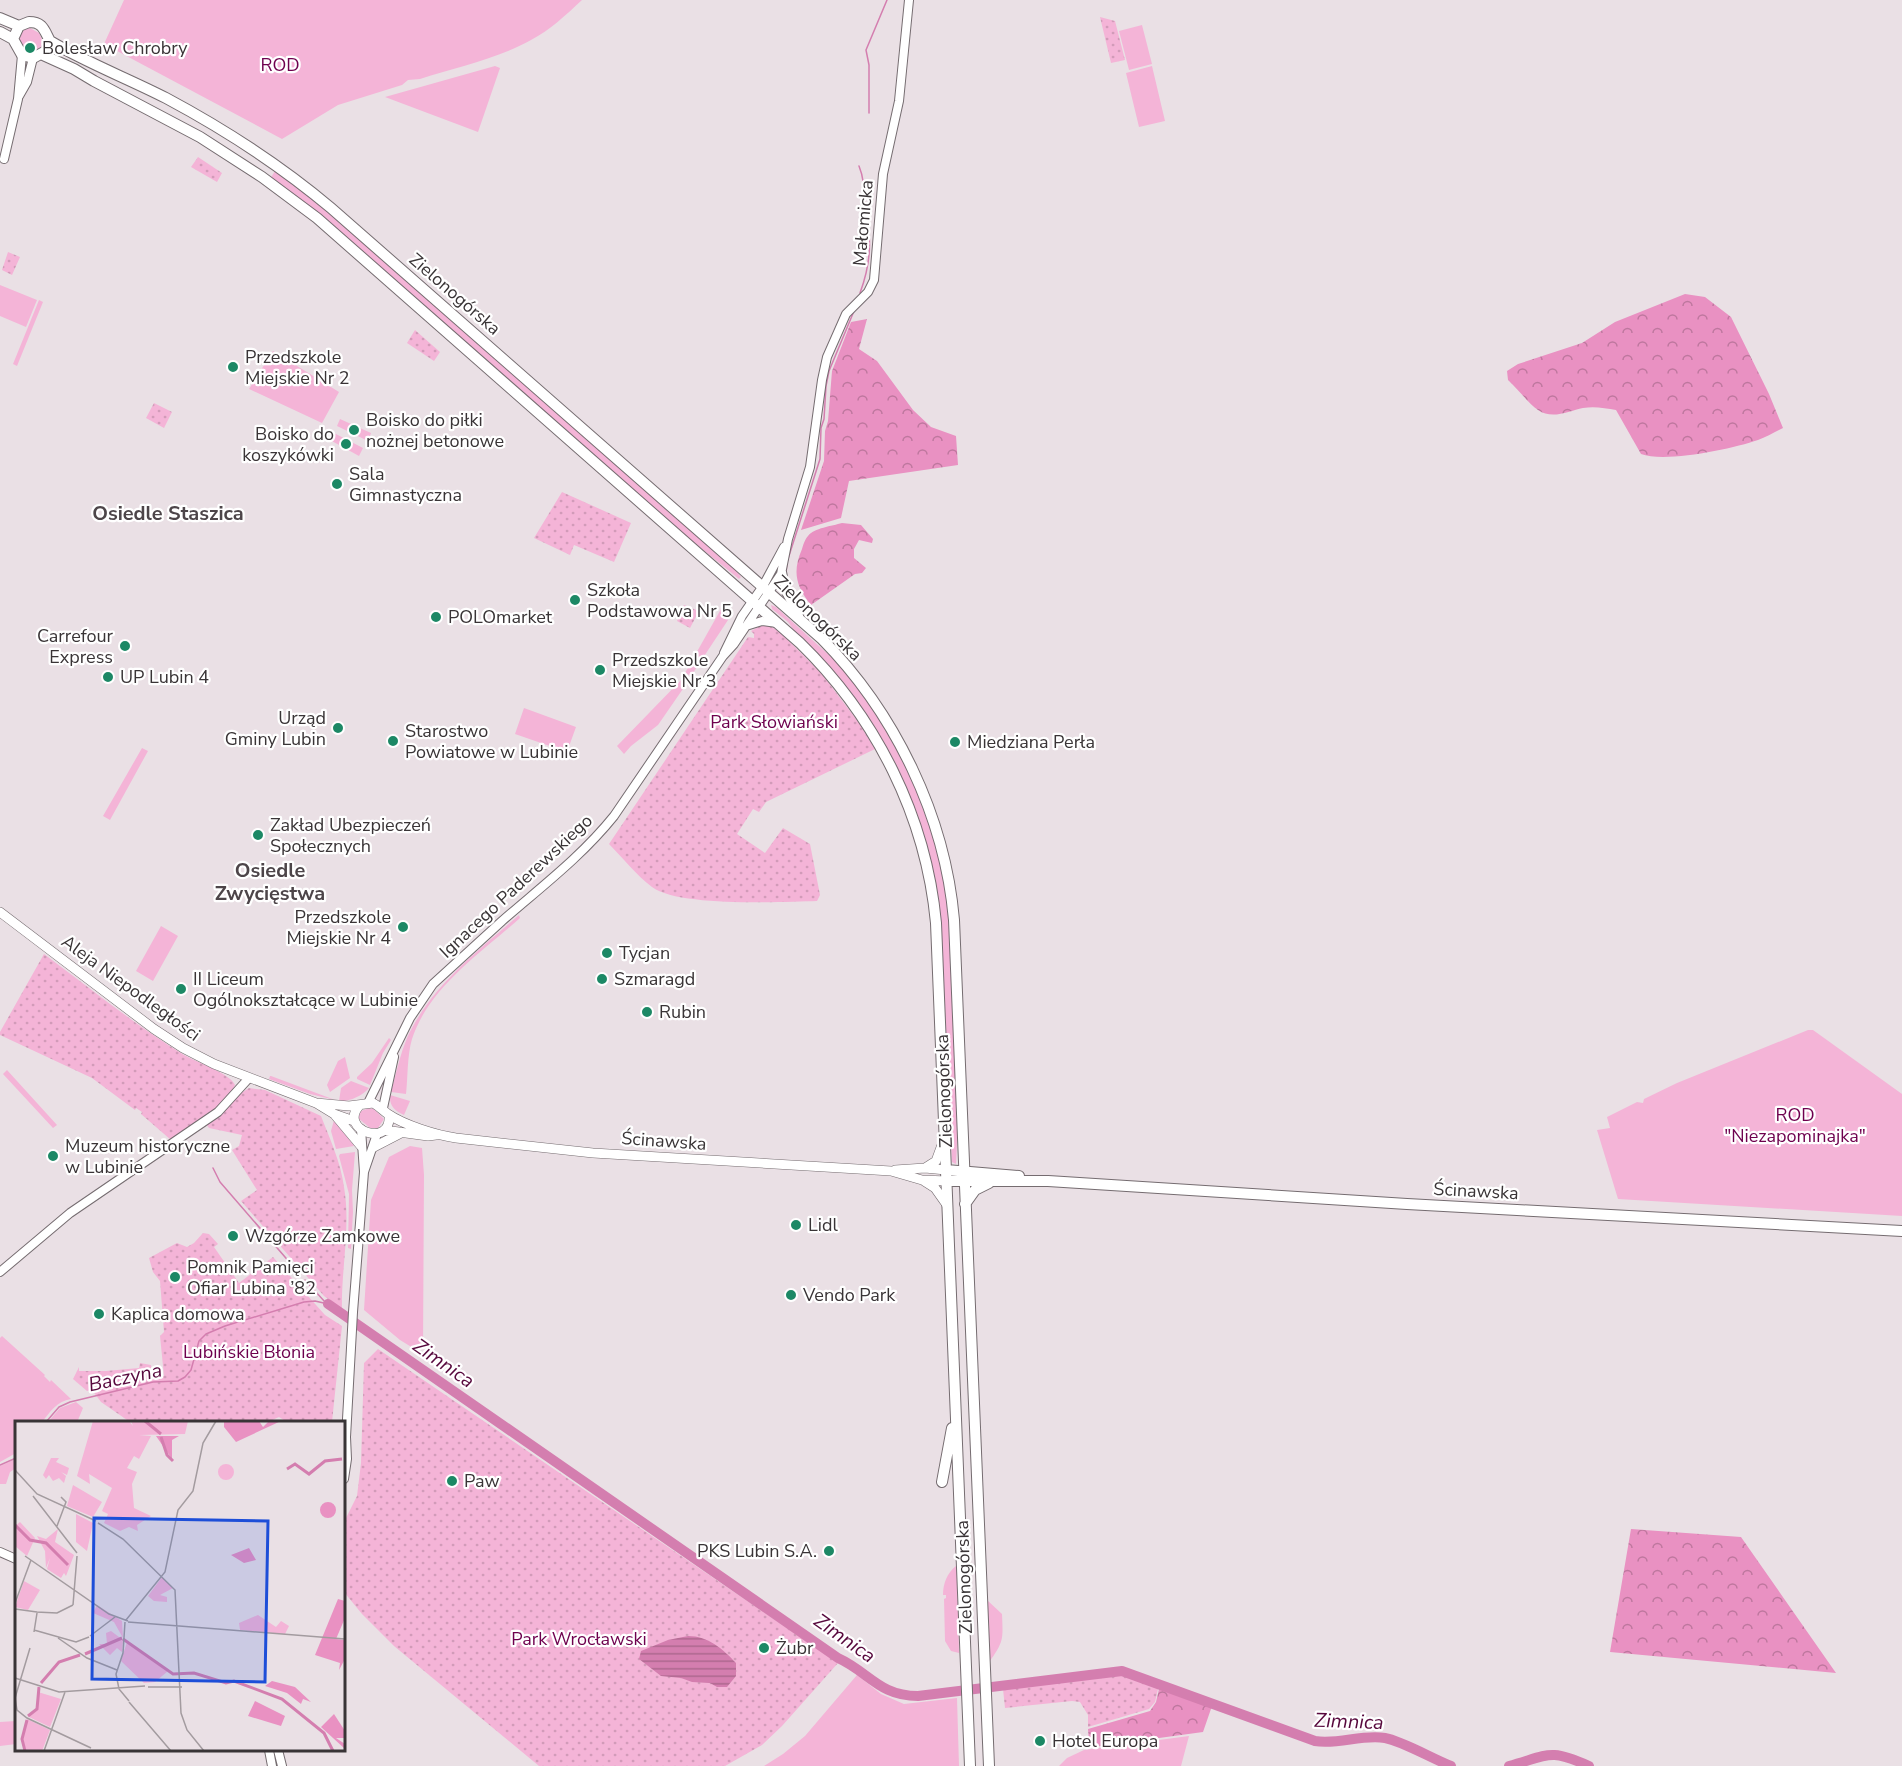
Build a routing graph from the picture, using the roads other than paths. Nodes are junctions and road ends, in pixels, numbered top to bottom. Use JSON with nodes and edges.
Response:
{"nodes":[{"id":1,"x":909,"y":0,"type":"edge"},
{"id":2,"x":0,"y":18,"type":"edge"},
{"id":3,"x":19,"y":26,"type":"junction"},
{"id":4,"x":0,"y":32,"type":"edge"},
{"id":5,"x":13,"y":39,"type":"junction"},
{"id":6,"x":50,"y":41,"type":"junction"},
{"id":7,"x":22,"y":55,"type":"junction"},
{"id":8,"x":38,"y":56,"type":"junction"},
{"id":9,"x":18,"y":99,"type":"junction"},
{"id":10,"x":4,"y":159,"type":"dead end"},
{"id":11,"x":788,"y":539,"type":"junction"},
{"id":12,"x":782,"y":571,"type":"junction"},
{"id":13,"x":766,"y":589,"type":"junction"},
{"id":14,"x":756,"y":604,"type":"junction"},
{"id":15,"x":802,"y":621,"type":"junction"},
{"id":16,"x":778,"y":623,"type":"junction"},
{"id":17,"x":746,"y":627,"type":"junction"},
{"id":18,"x":723,"y":656,"type":"junction"},
{"id":19,"x":0,"y":912,"type":"edge"},
{"id":20,"x":395,"y":1051,"type":"junction"},
{"id":21,"x":249,"y":1078,"type":"junction"},
{"id":22,"x":316,"y":1103,"type":"junction"},
{"id":23,"x":364,"y":1104,"type":"junction"},
{"id":24,"x":386,"y":1112,"type":"junction"},
{"id":25,"x":334,"y":1114,"type":"junction"},
{"id":26,"x":357,"y":1125,"type":"junction"},
{"id":27,"x":381,"y":1132,"type":"junction"},
{"id":28,"x":400,"y":1133,"type":"junction"},
{"id":29,"x":945,"y":1134,"type":"junction"},
{"id":30,"x":436,"y":1135,"type":"junction"},
{"id":31,"x":361,"y":1146,"type":"junction"},
{"id":32,"x":963,"y":1146,"type":"junction"},
{"id":33,"x":374,"y":1147,"type":"junction"},
{"id":34,"x":925,"y":1168,"type":"junction"},
{"id":35,"x":891,"y":1171,"type":"junction"},
{"id":36,"x":364,"y":1172,"type":"junction"},
{"id":37,"x":946,"y":1175,"type":"junction"},
{"id":38,"x":964,"y":1176,"type":"junction"},
{"id":39,"x":990,"y":1178,"type":"junction"},
{"id":40,"x":922,"y":1180,"type":"junction"},
{"id":41,"x":965,"y":1204,"type":"junction"},
{"id":42,"x":948,"y":1206,"type":"junction"},
{"id":43,"x":1902,"y":1231,"type":"edge"},
{"id":44,"x":0,"y":1272,"type":"edge"},
{"id":45,"x":956,"y":1410,"type":"junction"},
{"id":46,"x":345,"y":1440,"type":"edge"},
{"id":47,"x":345,"y":1472,"type":"edge"},
{"id":48,"x":942,"y":1482,"type":"dead end"},
{"id":49,"x":0,"y":1552,"type":"edge"},
{"id":50,"x":15,"y":1559,"type":"edge"},
{"id":51,"x":269,"y":1751,"type":"edge"},
{"id":52,"x":278,"y":1751,"type":"edge"},
{"id":53,"x":273,"y":1766,"type":"edge"},
{"id":54,"x":282,"y":1766,"type":"edge"},
{"id":55,"x":970,"y":1766,"type":"edge"},
{"id":56,"x":989,"y":1766,"type":"edge"}],
"edges":[{"from":1,"to":11,"type":"street","name":"Małomicka"},
{"from":2,"to":3,"type":"main road"},
{"from":3,"to":5,"type":"main road"},
{"from":3,"to":6,"type":"main road"},
{"from":4,"to":5,"type":"main road"},
{"from":5,"to":7,"type":"main road"},
{"from":6,"to":8,"type":"main road"},
{"from":6,"to":13,"type":"main road","name":"Zielonogórska"},
{"from":7,"to":8,"type":"main road"},
{"from":7,"to":9,"type":"street"},
{"from":8,"to":9,"type":"street"},
{"from":8,"to":14,"type":"main road","name":"Zielonogórska"},
{"from":9,"to":10,"type":"street"},
{"from":11,"to":12,"type":"street","name":"Małomicka"},
{"from":11,"to":13,"type":"street","name":"Małomicka"},
{"from":12,"to":13,"type":"street","name":"Małomicka"},
{"from":12,"to":15,"type":"street"},
{"from":13,"to":14,"type":"street"},
{"from":13,"to":15,"type":"main road","name":"Zielonogórska"},
{"from":14,"to":16,"type":"main road","name":"Zielonogórska"},
{"from":14,"to":17,"type":"street"},
{"from":14,"to":18,"type":"street"},
{"from":15,"to":32,"type":"main road","name":"Zielonogórska"},
{"from":16,"to":17,"type":"street"},
{"from":16,"to":29,"type":"main road","name":"Zielonogórska"},
{"from":17,"to":18,"type":"street"},
{"from":18,"to":20,"type":"street","name":"Ignacego Paderewskiego"},
{"from":19,"to":21,"type":"main road","name":"Aleja Niepodległości"},
{"from":20,"to":23,"type":"street","name":"Ignacego Paderewskiego"},
{"from":20,"to":24,"type":"street","name":"Ignacego Paderewskiego"},
{"from":21,"to":22,"type":"main road","name":"Aleja Niepodległości"},
{"from":21,"to":44,"type":"street"},
{"from":22,"to":23,"type":"main road","name":"Aleja Niepodległości"},
{"from":22,"to":25,"type":"main road","name":"Aleja Niepodległości"},
{"from":23,"to":24,"type":"main road"},
{"from":23,"to":26,"type":"main road"},
{"from":24,"to":27,"type":"main road"},
{"from":24,"to":30,"type":"main road","name":"Ścinawska"},
{"from":25,"to":26,"type":"main road","name":"Aleja Niepodległości"},
{"from":25,"to":31,"type":"main road"},
{"from":26,"to":27,"type":"main road"},
{"from":26,"to":31,"type":"street"},
{"from":27,"to":28,"type":"main road","name":"Ścinawska"},
{"from":27,"to":33,"type":"street"},
{"from":28,"to":30,"type":"main road","name":"Ścinawska"},
{"from":28,"to":33,"type":"main road"},
{"from":29,"to":34,"type":"main road"},
{"from":29,"to":37,"type":"main road","name":"Zielonogórska"},
{"from":30,"to":35,"type":"main road","name":"Ścinawska"},
{"from":31,"to":36,"type":"street"},
{"from":32,"to":38,"type":"main road","name":"Zielonogórska"},
{"from":32,"to":39,"type":"main road"},
{"from":33,"to":36,"type":"street"},
{"from":34,"to":35,"type":"main road","name":"Ścinawska"},
{"from":34,"to":37,"type":"main road","name":"Ścinawska"},
{"from":35,"to":40,"type":"main road","name":"Ścinawska"},
{"from":36,"to":46,"type":"street"},
{"from":37,"to":38,"type":"main road","name":"Ścinawska"},
{"from":37,"to":40,"type":"main road","name":"Ścinawska"},
{"from":37,"to":42,"type":"main road","name":"Zielonogórska"},
{"from":38,"to":39,"type":"main road","name":"Ścinawska"},
{"from":38,"to":41,"type":"main road","name":"Zielonogórska"},
{"from":39,"to":41,"type":"main road"},
{"from":39,"to":43,"type":"main road","name":"Ścinawska"},
{"from":40,"to":42,"type":"main road"},
{"from":41,"to":56,"type":"main road","name":"Zielonogórska"},
{"from":42,"to":45,"type":"main road","name":"Zielonogórska"},
{"from":45,"to":48,"type":"main road"},
{"from":45,"to":55,"type":"main road","name":"Zielonogórska"},
{"from":46,"to":47,"type":"street"},
{"from":49,"to":50,"type":"street"},
{"from":51,"to":53,"type":"street"},
{"from":52,"to":54,"type":"street"}]}
